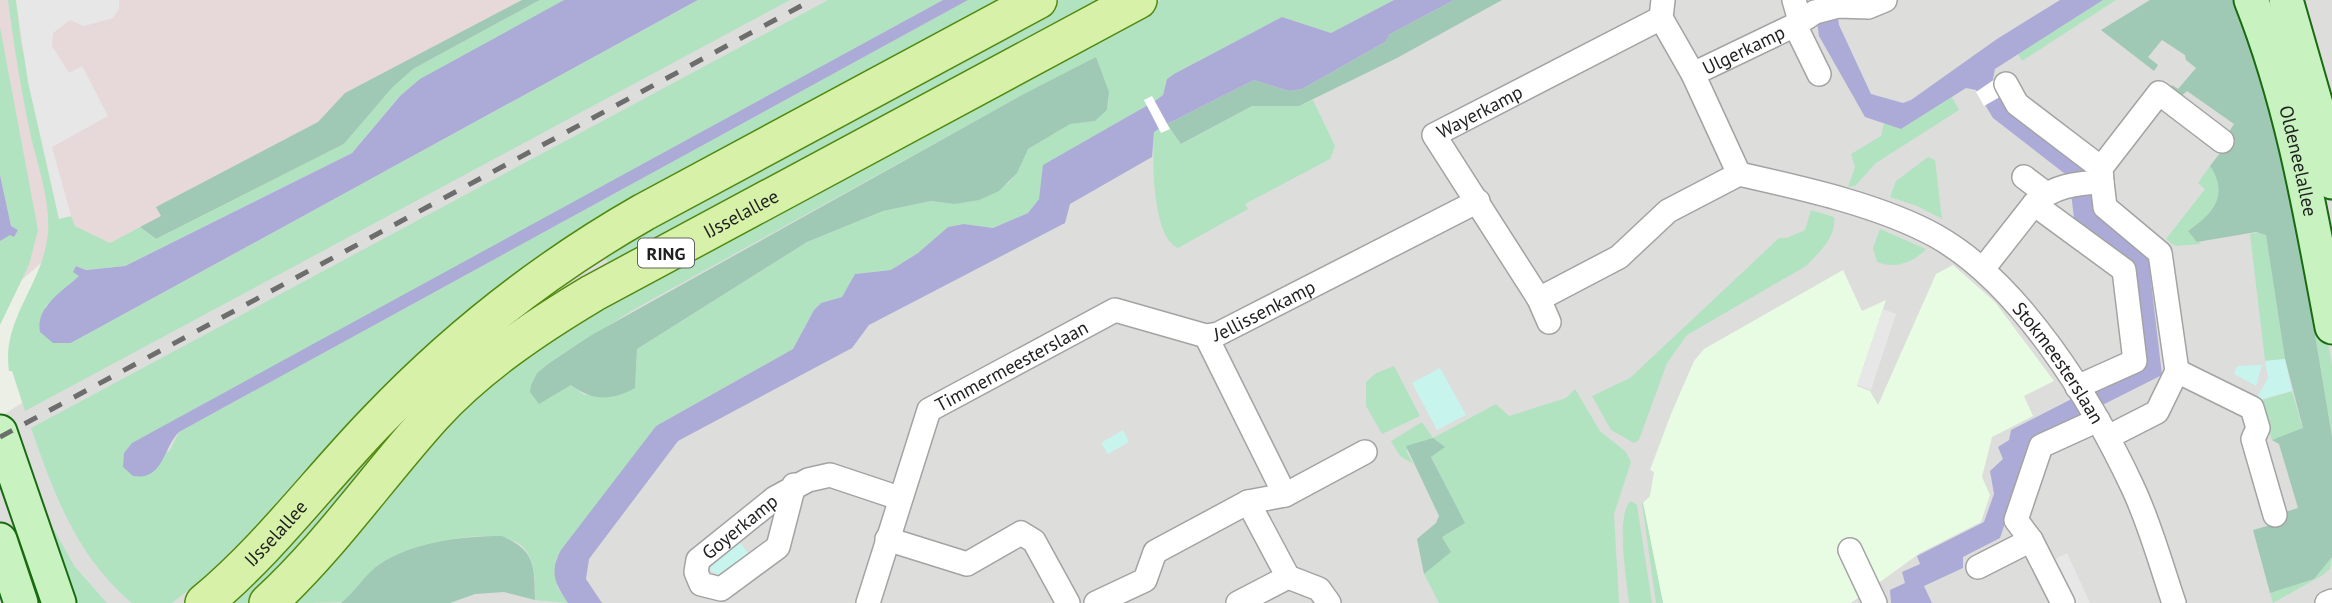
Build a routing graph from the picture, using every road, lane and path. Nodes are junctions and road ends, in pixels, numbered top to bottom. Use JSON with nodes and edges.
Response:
{"nodes":[{"id":1,"x":1038,"y":0,"type":"edge"},
{"id":2,"x":1138,"y":0,"type":"edge"},
{"id":3,"x":1885,"y":0,"type":"edge"},
{"id":4,"x":2250,"y":0,"type":"edge"},
{"id":5,"x":2286,"y":0,"type":"edge"},
{"id":6,"x":1662,"y":9,"type":"edge"},
{"id":7,"x":1801,"y":14,"type":"edge"},
{"id":8,"x":1693,"y":74,"type":"junction"},
{"id":9,"x":1819,"y":74,"type":"dead end"},
{"id":10,"x":2006,"y":84,"type":"dead end"},
{"id":11,"x":2222,"y":141,"type":"dead end"},
{"id":12,"x":1739,"y":174,"type":"junction"},
{"id":13,"x":2024,"y":177,"type":"dead end"},
{"id":14,"x":2092,"y":179,"type":"junction"},
{"id":15,"x":2332,"y":183,"type":"edge"},
{"id":16,"x":2040,"y":198,"type":"junction"},
{"id":17,"x":1478,"y":201,"type":"junction"},
{"id":18,"x":1983,"y":269,"type":"junction"},
{"id":19,"x":1539,"y":299,"type":"junction"},
{"id":20,"x":1549,"y":322,"type":"dead end"},
{"id":21,"x":2332,"y":327,"type":"edge"},
{"id":22,"x":1206,"y":336,"type":"junction"},
{"id":23,"x":2177,"y":372,"type":"junction"},
{"id":24,"x":2091,"y":410,"type":"junction"},
{"id":25,"x":0,"y":432,"type":"edge"},
{"id":26,"x":1366,"y":452,"type":"dead end"},
{"id":27,"x":793,"y":485,"type":"junction"},
{"id":28,"x":1285,"y":495,"type":"junction"},
{"id":29,"x":899,"y":498,"type":"junction"},
{"id":30,"x":1248,"y":502,"type":"junction"},
{"id":31,"x":2275,"y":515,"type":"dead end"},
{"id":32,"x":887,"y":539,"type":"junction"},
{"id":33,"x":0,"y":540,"type":"edge"},
{"id":34,"x":2031,"y":540,"type":"junction"},
{"id":35,"x":1850,"y":550,"type":"dead end"},
{"id":36,"x":1978,"y":567,"type":"dead end"},
{"id":37,"x":1288,"y":576,"type":"junction"},
{"id":38,"x":1104,"y":601,"type":"edge"},
{"id":39,"x":2332,"y":601,"type":"edge"},
{"id":40,"x":21,"y":603,"type":"edge"},
{"id":41,"x":59,"y":603,"type":"edge"},
{"id":42,"x":204,"y":603,"type":"edge"},
{"id":43,"x":268,"y":603,"type":"edge"},
{"id":44,"x":868,"y":603,"type":"edge"},
{"id":45,"x":1068,"y":603,"type":"edge"},
{"id":46,"x":1238,"y":603,"type":"edge"},
{"id":47,"x":1329,"y":603,"type":"edge"},
{"id":48,"x":1875,"y":603,"type":"edge"},
{"id":49,"x":2063,"y":603,"type":"edge"},
{"id":50,"x":2174,"y":603,"type":"edge"},
{"id":51,"x":2327,"y":603,"type":"edge"}],
"edges":[{"from":1,"to":42,"type":"main road","name":"IJsselallee","number":"RING"},
{"from":2,"to":43,"type":"main road","name":"IJsselallee","number":"RING"},
{"from":3,"to":7,"type":"street","name":"Ulgerkamp"},
{"from":4,"to":21,"type":"main road","name":"Oldeneelallee"},
{"from":5,"to":15,"type":"main road","name":"Oldeneelallee"},
{"from":6,"to":8,"type":"street","name":"Wayerkamp"},
{"from":6,"to":17,"type":"street","name":"Wayerkamp"},
{"from":7,"to":8,"type":"street","name":"Ulgerkamp"},
{"from":7,"to":9,"type":"street","name":"Ulgerkamp"},
{"from":8,"to":12,"type":"street","name":"Wayerkamp"},
{"from":10,"to":14,"type":"street"},
{"from":11,"to":14,"type":"street"},
{"from":12,"to":18,"type":"street","name":"Stokmeesterslaan"},
{"from":12,"to":19,"type":"street"},
{"from":13,"to":16,"type":"street"},
{"from":14,"to":16,"type":"street"},
{"from":14,"to":23,"type":"street"},
{"from":16,"to":18,"type":"street"},
{"from":16,"to":24,"type":"street"},
{"from":17,"to":19,"type":"street","name":"Wayerkamp"},
{"from":17,"to":22,"type":"street","name":"Jellissenkamp"},
{"from":18,"to":24,"type":"street","name":"Stokmeesterslaan"},
{"from":19,"to":20,"type":"street","name":"Wayerkamp"},
{"from":22,"to":28,"type":"street","name":"Jellissenkamp"},
{"from":22,"to":29,"type":"street","name":"Timmermeesterslaan"},
{"from":23,"to":24,"type":"street"},
{"from":23,"to":31,"type":"street"},
{"from":24,"to":34,"type":"street"},
{"from":24,"to":50,"type":"street","name":"Stokmeesterslaan"},
{"from":25,"to":41,"type":"main road"},
{"from":26,"to":28,"type":"street"},
{"from":27,"to":27,"type":"street","name":"Goyerkamp"},
{"from":27,"to":29,"type":"street","name":"Goyerkamp"},
{"from":28,"to":30,"type":"street"},
{"from":29,"to":32,"type":"street","name":"Timmermeesterslaan"},
{"from":30,"to":37,"type":"street"},
{"from":30,"to":38,"type":"street"},
{"from":32,"to":44,"type":"street","name":"Timmermeesterslaan"},
{"from":32,"to":45,"type":"street"},
{"from":33,"to":40,"type":"main road"},
{"from":34,"to":36,"type":"street"},
{"from":34,"to":49,"type":"street"},
{"from":35,"to":48,"type":"street"},
{"from":37,"to":46,"type":"street"},
{"from":37,"to":47,"type":"street"},
{"from":39,"to":51,"type":"street"}]}
